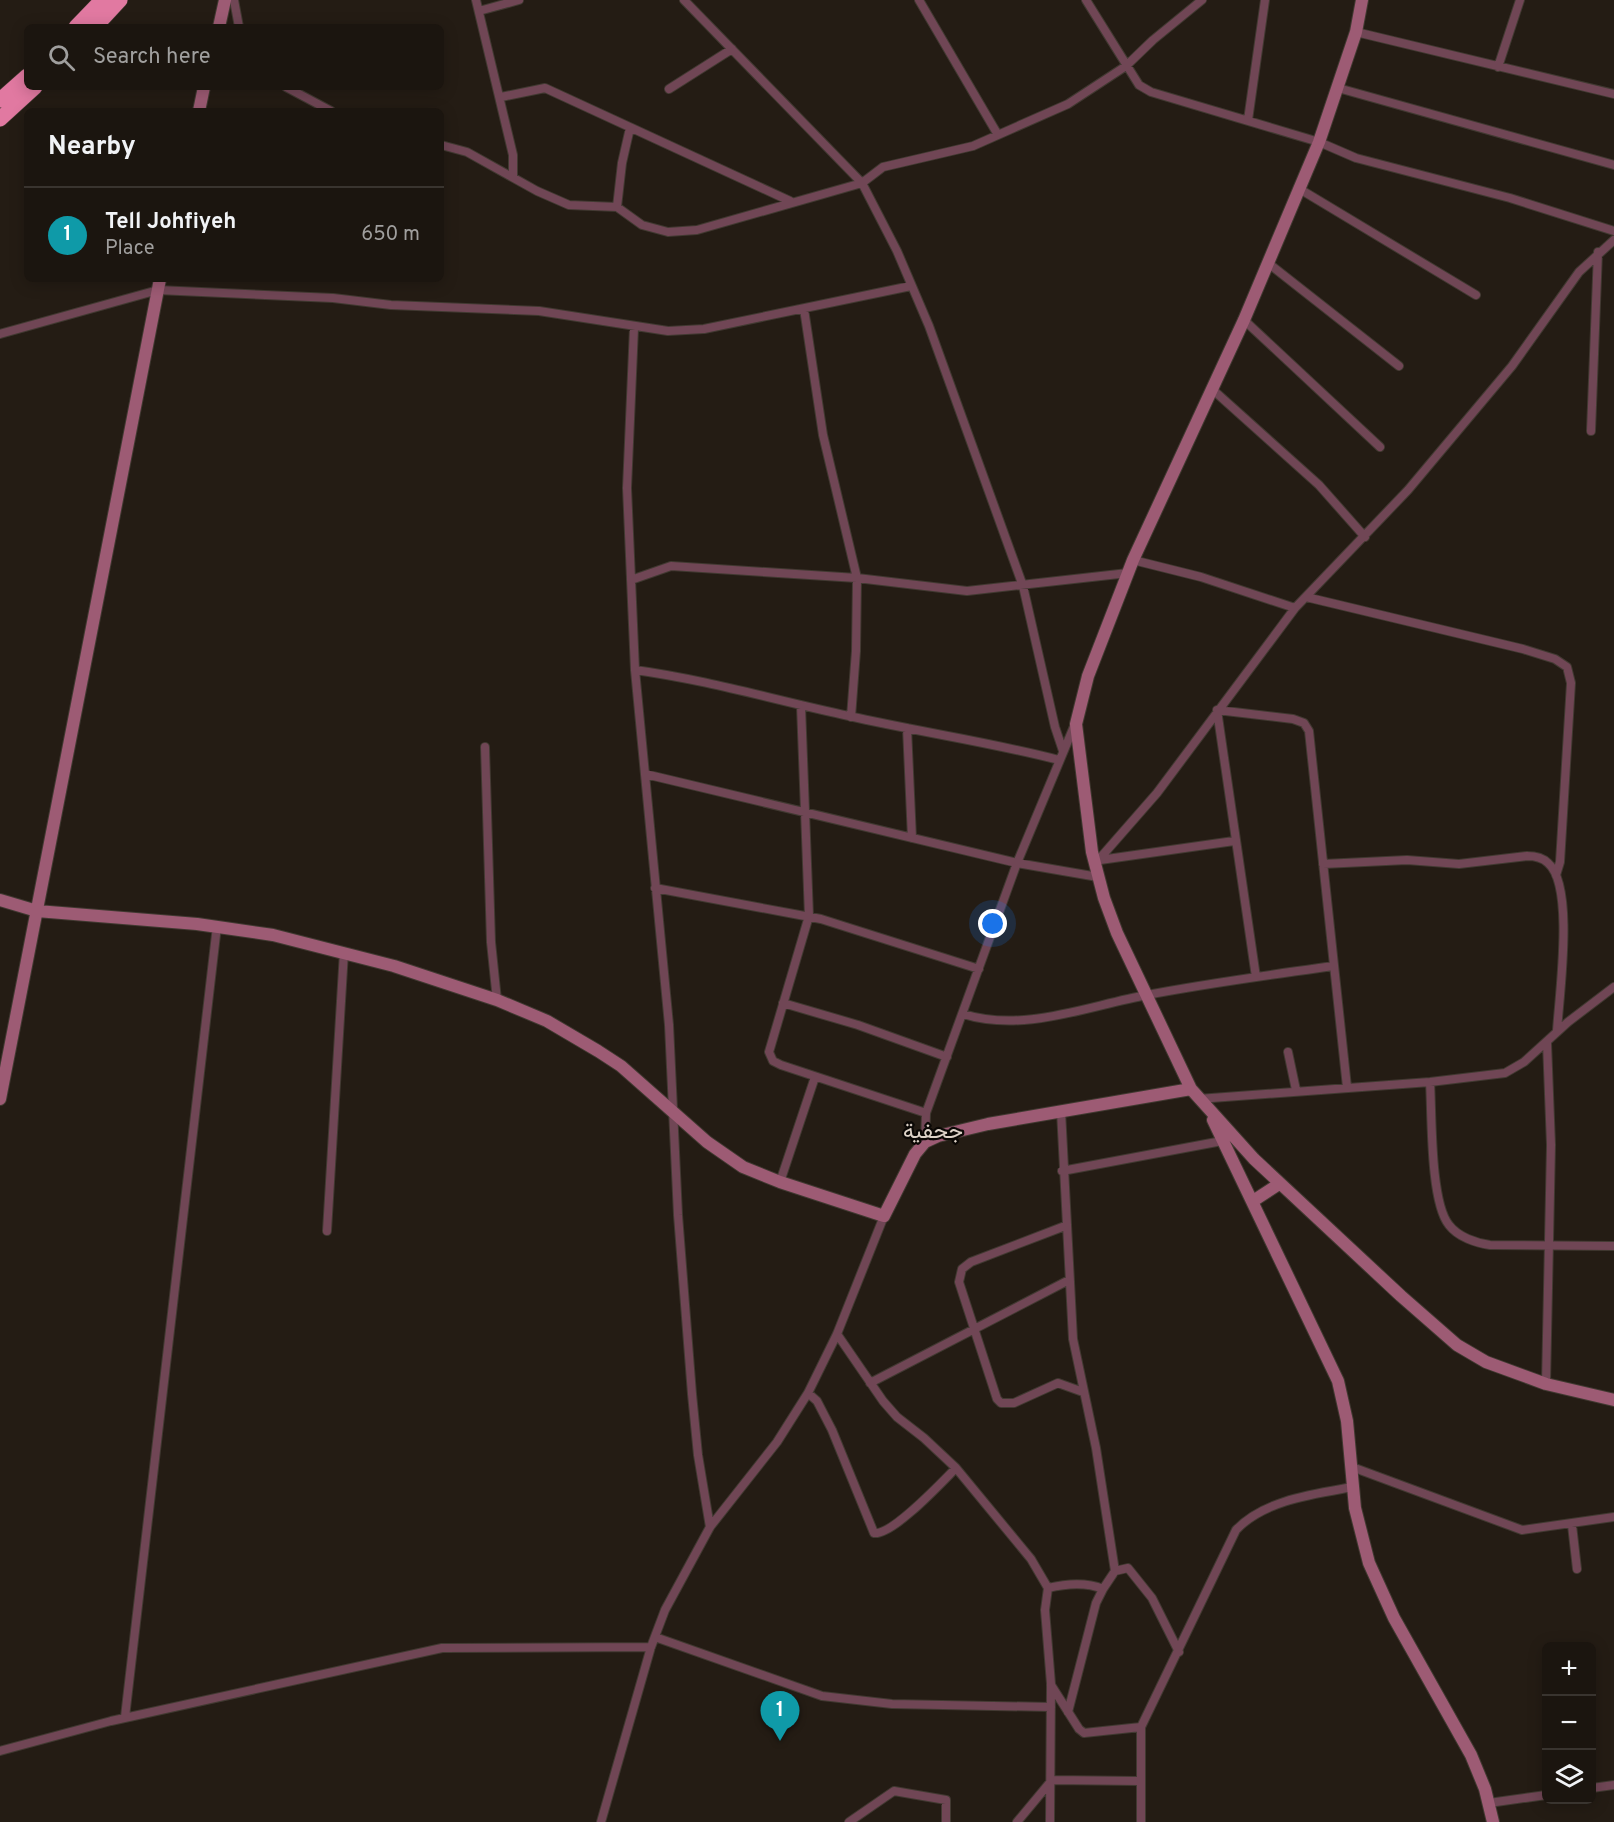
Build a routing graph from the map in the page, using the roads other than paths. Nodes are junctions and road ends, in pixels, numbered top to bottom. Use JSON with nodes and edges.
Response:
{"nodes":[{"id":1,"x":102,"y":0,"type":"edge"},
{"id":2,"x":120,"y":0,"type":"edge"},
{"id":3,"x":225,"y":0,"type":"edge"},
{"id":4,"x":234,"y":0,"type":"edge"},
{"id":5,"x":477,"y":0,"type":"edge"},
{"id":6,"x":519,"y":0,"type":"edge"},
{"id":7,"x":684,"y":0,"type":"edge"},
{"id":8,"x":919,"y":0,"type":"edge"},
{"id":9,"x":1086,"y":0,"type":"edge"},
{"id":10,"x":1202,"y":0,"type":"edge"},
{"id":11,"x":1265,"y":0,"type":"edge"},
{"id":12,"x":1362,"y":0,"type":"edge"},
{"id":13,"x":1520,"y":0,"type":"edge"},
{"id":14,"x":479,"y":11,"type":"junction"},
{"id":15,"x":79,"y":24,"type":"edge"},
{"id":16,"x":98,"y":24,"type":"edge"},
{"id":17,"x":220,"y":24,"type":"edge"},
{"id":18,"x":238,"y":24,"type":"edge"},
{"id":19,"x":1356,"y":32,"type":"junction"},
{"id":20,"x":732,"y":49,"type":"junction"},
{"id":21,"x":1126,"y":66,"type":"junction"},
{"id":22,"x":1497,"y":67,"type":"junction"},
{"id":23,"x":24,"y":79,"type":"edge"},
{"id":24,"x":1338,"y":88,"type":"junction"},
{"id":25,"x":669,"y":89,"type":"dead end"},
{"id":26,"x":32,"y":90,"type":"edge"},
{"id":27,"x":203,"y":90,"type":"edge"},
{"id":28,"x":292,"y":90,"type":"edge"},
{"id":29,"x":1614,"y":94,"type":"edge"},
{"id":30,"x":501,"y":97,"type":"junction"},
{"id":31,"x":0,"y":100,"type":"edge"},
{"id":32,"x":200,"y":108,"type":"edge"},
{"id":33,"x":325,"y":108,"type":"edge"},
{"id":34,"x":0,"y":119,"type":"edge"},
{"id":35,"x":1248,"y":120,"type":"junction"},
{"id":36,"x":630,"y":128,"type":"junction"},
{"id":37,"x":998,"y":135,"type":"junction"},
{"id":38,"x":1319,"y":142,"type":"junction"},
{"id":39,"x":444,"y":146,"type":"edge"},
{"id":40,"x":1614,"y":165,"type":"edge"},
{"id":41,"x":513,"y":177,"type":"junction"},
{"id":42,"x":862,"y":183,"type":"junction"},
{"id":43,"x":1298,"y":188,"type":"junction"},
{"id":44,"x":790,"y":201,"type":"junction"},
{"id":45,"x":617,"y":207,"type":"junction"},
{"id":46,"x":1614,"y":231,"type":"edge"},
{"id":47,"x":1614,"y":240,"type":"edge"},
{"id":48,"x":1598,"y":252,"type":"junction"},
{"id":49,"x":1268,"y":263,"type":"junction"},
{"id":50,"x":159,"y":285,"type":"edge"},
{"id":51,"x":911,"y":286,"type":"junction"},
{"id":52,"x":1476,"y":294,"type":"dead end"},
{"id":53,"x":804,"y":309,"type":"junction"},
{"id":54,"x":1244,"y":320,"type":"junction"},
{"id":55,"x":634,"y":328,"type":"junction"},
{"id":56,"x":0,"y":334,"type":"edge"},
{"id":57,"x":1399,"y":366,"type":"dead end"},
{"id":58,"x":1212,"y":389,"type":"junction"},
{"id":59,"x":1592,"y":431,"type":"dead end"},
{"id":60,"x":1380,"y":447,"type":"dead end"},
{"id":61,"x":1365,"y":537,"type":"junction"},
{"id":62,"x":1133,"y":560,"type":"junction"},
{"id":63,"x":1128,"y":573,"type":"junction"},
{"id":64,"x":856,"y":578,"type":"junction"},
{"id":65,"x":631,"y":580,"type":"junction"},
{"id":66,"x":1023,"y":586,"type":"junction"},
{"id":67,"x":1306,"y":597,"type":"junction"},
{"id":68,"x":1295,"y":608,"type":"junction"},
{"id":69,"x":635,"y":670,"type":"junction"},
{"id":70,"x":801,"y":706,"type":"junction"},
{"id":71,"x":1217,"y":710,"type":"junction"},
{"id":72,"x":850,"y":717,"type":"junction"},
{"id":73,"x":1076,"y":724,"type":"junction"},
{"id":74,"x":907,"y":728,"type":"junction"},
{"id":75,"x":485,"y":747,"type":"dead end"},
{"id":76,"x":1063,"y":751,"type":"junction"},
{"id":77,"x":1059,"y":760,"type":"junction"},
{"id":78,"x":645,"y":774,"type":"junction"},
{"id":79,"x":806,"y":813,"type":"junction"},
{"id":80,"x":912,"y":838,"type":"junction"},
{"id":81,"x":1234,"y":841,"type":"junction"},
{"id":82,"x":1017,"y":863,"type":"junction"},
{"id":83,"x":1323,"y":864,"type":"junction"},
{"id":84,"x":1097,"y":867,"type":"junction"},
{"id":85,"x":1556,"y":875,"type":"junction"},
{"id":86,"x":655,"y":888,"type":"junction"},
{"id":87,"x":0,"y":900,"type":"edge"},
{"id":88,"x":37,"y":911,"type":"junction"},
{"id":89,"x":809,"y":916,"type":"junction"},
{"id":90,"x":217,"y":926,"type":"junction"},
{"id":91,"x":344,"y":952,"type":"junction"},
{"id":92,"x":1333,"y":966,"type":"junction"},
{"id":93,"x":979,"y":969,"type":"junction"},
{"id":94,"x":1256,"y":977,"type":"junction"},
{"id":95,"x":1614,"y":987,"type":"edge"},
{"id":96,"x":1145,"y":995,"type":"junction"},
{"id":97,"x":497,"y":1000,"type":"junction"},
{"id":98,"x":783,"y":1003,"type":"junction"},
{"id":99,"x":963,"y":1014,"type":"junction"},
{"id":100,"x":1557,"y":1031,"type":"junction"},
{"id":101,"x":1547,"y":1043,"type":"junction"},
{"id":102,"x":1288,"y":1052,"type":"dead end"},
{"id":103,"x":947,"y":1057,"type":"junction"},
{"id":104,"x":815,"y":1077,"type":"junction"},
{"id":105,"x":1430,"y":1082,"type":"junction"},
{"id":106,"x":1347,"y":1087,"type":"junction"},
{"id":107,"x":1296,"y":1090,"type":"junction"},
{"id":108,"x":1195,"y":1094,"type":"junction"},
{"id":109,"x":0,"y":1099,"type":"edge"},
{"id":110,"x":1061,"y":1111,"type":"junction"},
{"id":111,"x":1209,"y":1111,"type":"junction"},
{"id":112,"x":926,"y":1113,"type":"junction"},
{"id":113,"x":675,"y":1115,"type":"junction"},
{"id":114,"x":1222,"y":1141,"type":"junction"},
{"id":115,"x":925,"y":1142,"type":"junction"},
{"id":116,"x":1062,"y":1171,"type":"junction"},
{"id":117,"x":780,"y":1182,"type":"junction"},
{"id":118,"x":1280,"y":1184,"type":"junction"},
{"id":119,"x":1253,"y":1201,"type":"junction"},
{"id":120,"x":884,"y":1216,"type":"junction"},
{"id":121,"x":1065,"y":1226,"type":"junction"},
{"id":122,"x":327,"y":1231,"type":"dead end"},
{"id":123,"x":1549,"y":1245,"type":"junction"},
{"id":124,"x":1614,"y":1246,"type":"edge"},
{"id":125,"x":1069,"y":1280,"type":"junction"},
{"id":126,"x":973,"y":1329,"type":"junction"},
{"id":127,"x":837,"y":1334,"type":"junction"},
{"id":128,"x":870,"y":1383,"type":"junction"},
{"id":129,"x":1546,"y":1384,"type":"junction"},
{"id":130,"x":1083,"y":1392,"type":"junction"},
{"id":131,"x":808,"y":1393,"type":"junction"},
{"id":132,"x":1614,"y":1400,"type":"edge"},
{"id":133,"x":1352,"y":1467,"type":"junction"},
{"id":134,"x":956,"y":1468,"type":"junction"},
{"id":135,"x":1353,"y":1487,"type":"junction"},
{"id":136,"x":1614,"y":1517,"type":"edge"},
{"id":137,"x":1572,"y":1525,"type":"junction"},
{"id":138,"x":710,"y":1527,"type":"junction"},
{"id":139,"x":1577,"y":1569,"type":"dead end"},
{"id":140,"x":1115,"y":1571,"type":"junction"},
{"id":141,"x":1048,"y":1588,"type":"junction"},
{"id":142,"x":1103,"y":1589,"type":"junction"},
{"id":143,"x":655,"y":1637,"type":"junction"},
{"id":144,"x":651,"y":1647,"type":"junction"},
{"id":145,"x":1179,"y":1652,"type":"junction"},
{"id":146,"x":1051,"y":1684,"type":"junction"},
{"id":147,"x":1051,"y":1707,"type":"junction"},
{"id":148,"x":1068,"y":1712,"type":"junction"},
{"id":149,"x":125,"y":1717,"type":"junction"},
{"id":150,"x":1141,"y":1727,"type":"junction"},
{"id":151,"x":0,"y":1751,"type":"edge"},
{"id":152,"x":1052,"y":1780,"type":"junction"},
{"id":153,"x":1139,"y":1781,"type":"junction"},
{"id":154,"x":1614,"y":1785,"type":"edge"},
{"id":155,"x":1596,"y":1787,"type":"edge"},
{"id":156,"x":1542,"y":1796,"type":"edge"},
{"id":157,"x":1489,"y":1803,"type":"junction"},
{"id":158,"x":601,"y":1822,"type":"edge"},
{"id":159,"x":849,"y":1822,"type":"edge"},
{"id":160,"x":946,"y":1822,"type":"edge"},
{"id":161,"x":1017,"y":1822,"type":"edge"},
{"id":162,"x":1050,"y":1822,"type":"edge"},
{"id":163,"x":1141,"y":1822,"type":"edge"},
{"id":164,"x":1493,"y":1822,"type":"edge"}],
"edges":[{"from":1,"to":15,"type":"highway"},
{"from":2,"to":16,"type":"highway"},
{"from":3,"to":17,"type":"street"},
{"from":4,"to":18,"type":"street"},
{"from":5,"to":14,"type":"street"},
{"from":6,"to":14,"type":"street"},
{"from":7,"to":20,"type":"street"},
{"from":8,"to":37,"type":"street"},
{"from":9,"to":21,"type":"street"},
{"from":10,"to":21,"type":"street"},
{"from":11,"to":35,"type":"street"},
{"from":12,"to":19,"type":"street"},
{"from":13,"to":22,"type":"street"},
{"from":14,"to":30,"type":"street"},
{"from":19,"to":22,"type":"street"},
{"from":19,"to":24,"type":"street"},
{"from":20,"to":25,"type":"street"},
{"from":20,"to":42,"type":"street"},
{"from":21,"to":35,"type":"street"},
{"from":21,"to":37,"type":"street"},
{"from":22,"to":29,"type":"street"},
{"from":23,"to":31,"type":"highway"},
{"from":24,"to":38,"type":"street"},
{"from":24,"to":40,"type":"street"},
{"from":26,"to":34,"type":"highway"},
{"from":27,"to":32,"type":"street"},
{"from":28,"to":33,"type":"street"},
{"from":30,"to":36,"type":"street"},
{"from":30,"to":41,"type":"street"},
{"from":35,"to":38,"type":"street"},
{"from":36,"to":44,"type":"street"},
{"from":36,"to":45,"type":"street"},
{"from":37,"to":42,"type":"street"},
{"from":38,"to":43,"type":"street"},
{"from":38,"to":46,"type":"street"},
{"from":39,"to":41,"type":"street"},
{"from":41,"to":45,"type":"street"},
{"from":42,"to":44,"type":"street"},
{"from":42,"to":51,"type":"street"},
{"from":43,"to":49,"type":"street"},
{"from":43,"to":52,"type":"street"},
{"from":44,"to":45,"type":"street"},
{"from":47,"to":48,"type":"street"},
{"from":48,"to":59,"type":"street"},
{"from":48,"to":61,"type":"street"},
{"from":49,"to":54,"type":"street"},
{"from":49,"to":57,"type":"street"},
{"from":50,"to":55,"type":"street"},
{"from":50,"to":56,"type":"street"},
{"from":50,"to":88,"type":"street"},
{"from":51,"to":53,"type":"street"},
{"from":51,"to":66,"type":"street"},
{"from":53,"to":55,"type":"street"},
{"from":53,"to":64,"type":"street"},
{"from":54,"to":58,"type":"street"},
{"from":54,"to":60,"type":"street"},
{"from":55,"to":65,"type":"street"},
{"from":58,"to":61,"type":"street"},
{"from":58,"to":62,"type":"street"},
{"from":61,"to":67,"type":"street"},
{"from":62,"to":63,"type":"street"},
{"from":62,"to":68,"type":"street"},
{"from":63,"to":66,"type":"street"},
{"from":63,"to":73,"type":"street"},
{"from":64,"to":65,"type":"street"},
{"from":64,"to":66,"type":"street"},
{"from":64,"to":72,"type":"street"},
{"from":65,"to":69,"type":"street"},
{"from":66,"to":76,"type":"street"},
{"from":67,"to":68,"type":"street"},
{"from":67,"to":85,"type":"street"},
{"from":68,"to":71,"type":"street"},
{"from":69,"to":70,"type":"street"},
{"from":69,"to":78,"type":"street"},
{"from":70,"to":72,"type":"street"},
{"from":70,"to":79,"type":"street"},
{"from":71,"to":81,"type":"street"},
{"from":71,"to":83,"type":"street"},
{"from":71,"to":84,"type":"street"},
{"from":72,"to":74,"type":"street"},
{"from":73,"to":76,"type":"street"},
{"from":73,"to":84,"type":"street"},
{"from":74,"to":77,"type":"street"},
{"from":74,"to":80,"type":"street"},
{"from":75,"to":97,"type":"street"},
{"from":76,"to":77,"type":"street"},
{"from":77,"to":82,"type":"street"},
{"from":78,"to":79,"type":"street"},
{"from":78,"to":86,"type":"street"},
{"from":79,"to":80,"type":"street"},
{"from":79,"to":89,"type":"street"},
{"from":80,"to":82,"type":"street"},
{"from":81,"to":84,"type":"street"},
{"from":81,"to":94,"type":"street"},
{"from":82,"to":84,"type":"street"},
{"from":82,"to":93,"type":"street"},
{"from":83,"to":85,"type":"street"},
{"from":83,"to":92,"type":"street"},
{"from":84,"to":96,"type":"street"},
{"from":85,"to":100,"type":"street"},
{"from":86,"to":89,"type":"street"},
{"from":86,"to":113,"type":"street"},
{"from":87,"to":88,"type":"street"},
{"from":88,"to":90,"type":"street"},
{"from":88,"to":109,"type":"street"},
{"from":89,"to":93,"type":"street"},
{"from":89,"to":98,"type":"street"},
{"from":90,"to":91,"type":"street"},
{"from":90,"to":149,"type":"street"},
{"from":91,"to":97,"type":"street"},
{"from":91,"to":122,"type":"street"},
{"from":92,"to":94,"type":"street"},
{"from":92,"to":106,"type":"street"},
{"from":93,"to":99,"type":"street"},
{"from":94,"to":96,"type":"street"},
{"from":95,"to":100,"type":"street"},
{"from":96,"to":99,"type":"street"},
{"from":96,"to":108,"type":"street"},
{"from":97,"to":113,"type":"street"},
{"from":98,"to":103,"type":"street"},
{"from":98,"to":104,"type":"street"},
{"from":99,"to":103,"type":"street"},
{"from":100,"to":101,"type":"street"},
{"from":101,"to":105,"type":"street"},
{"from":101,"to":123,"type":"street"},
{"from":102,"to":107,"type":"street"},
{"from":103,"to":112,"type":"street"},
{"from":104,"to":112,"type":"street"},
{"from":104,"to":117,"type":"street"},
{"from":105,"to":106,"type":"street"},
{"from":105,"to":123,"type":"street"},
{"from":106,"to":107,"type":"street"},
{"from":107,"to":108,"type":"street"},
{"from":108,"to":110,"type":"street"},
{"from":108,"to":111,"type":"street"},
{"from":110,"to":115,"type":"street"},
{"from":110,"to":116,"type":"street"},
{"from":111,"to":114,"type":"street"},
{"from":111,"to":118,"type":"street"},
{"from":112,"to":115,"type":"street"},
{"from":113,"to":117,"type":"street"},
{"from":113,"to":138,"type":"street"},
{"from":114,"to":116,"type":"street"},
{"from":114,"to":119,"type":"street"},
{"from":115,"to":120,"type":"street"},
{"from":116,"to":121,"type":"street"},
{"from":117,"to":120,"type":"street"},
{"from":118,"to":119,"type":"street"},
{"from":118,"to":129,"type":"street"},
{"from":119,"to":133,"type":"street"},
{"from":120,"to":127,"type":"street"},
{"from":121,"to":125,"type":"street"},
{"from":121,"to":126,"type":"street"},
{"from":123,"to":124,"type":"street"},
{"from":123,"to":129,"type":"street"},
{"from":125,"to":126,"type":"street"},
{"from":125,"to":130,"type":"street"},
{"from":126,"to":128,"type":"street"},
{"from":126,"to":130,"type":"street"},
{"from":127,"to":128,"type":"street"},
{"from":127,"to":131,"type":"street"},
{"from":128,"to":134,"type":"street"},
{"from":129,"to":132,"type":"street"},
{"from":130,"to":140,"type":"street"},
{"from":131,"to":134,"type":"street"},
{"from":131,"to":138,"type":"street"},
{"from":133,"to":135,"type":"street"},
{"from":133,"to":137,"type":"street"},
{"from":134,"to":141,"type":"street"},
{"from":135,"to":145,"type":"street"},
{"from":135,"to":157,"type":"street"},
{"from":136,"to":137,"type":"street"},
{"from":137,"to":139,"type":"street"},
{"from":138,"to":143,"type":"street"},
{"from":140,"to":142,"type":"street"},
{"from":140,"to":145,"type":"street"},
{"from":141,"to":142,"type":"street"},
{"from":141,"to":146,"type":"street"},
{"from":142,"to":148,"type":"street"},
{"from":143,"to":144,"type":"street"},
{"from":143,"to":147,"type":"street"},
{"from":144,"to":149,"type":"street"},
{"from":144,"to":158,"type":"street"},
{"from":145,"to":150,"type":"street"},
{"from":146,"to":147,"type":"street"},
{"from":146,"to":148,"type":"street"},
{"from":147,"to":152,"type":"street"},
{"from":148,"to":150,"type":"street"},
{"from":149,"to":151,"type":"street"},
{"from":150,"to":153,"type":"street"},
{"from":152,"to":153,"type":"street"},
{"from":152,"to":161,"type":"street"},
{"from":152,"to":162,"type":"street"},
{"from":153,"to":163,"type":"street"},
{"from":154,"to":155,"type":"street"},
{"from":156,"to":157,"type":"street"},
{"from":157,"to":164,"type":"street"},
{"from":159,"to":160,"type":"street"}]}
